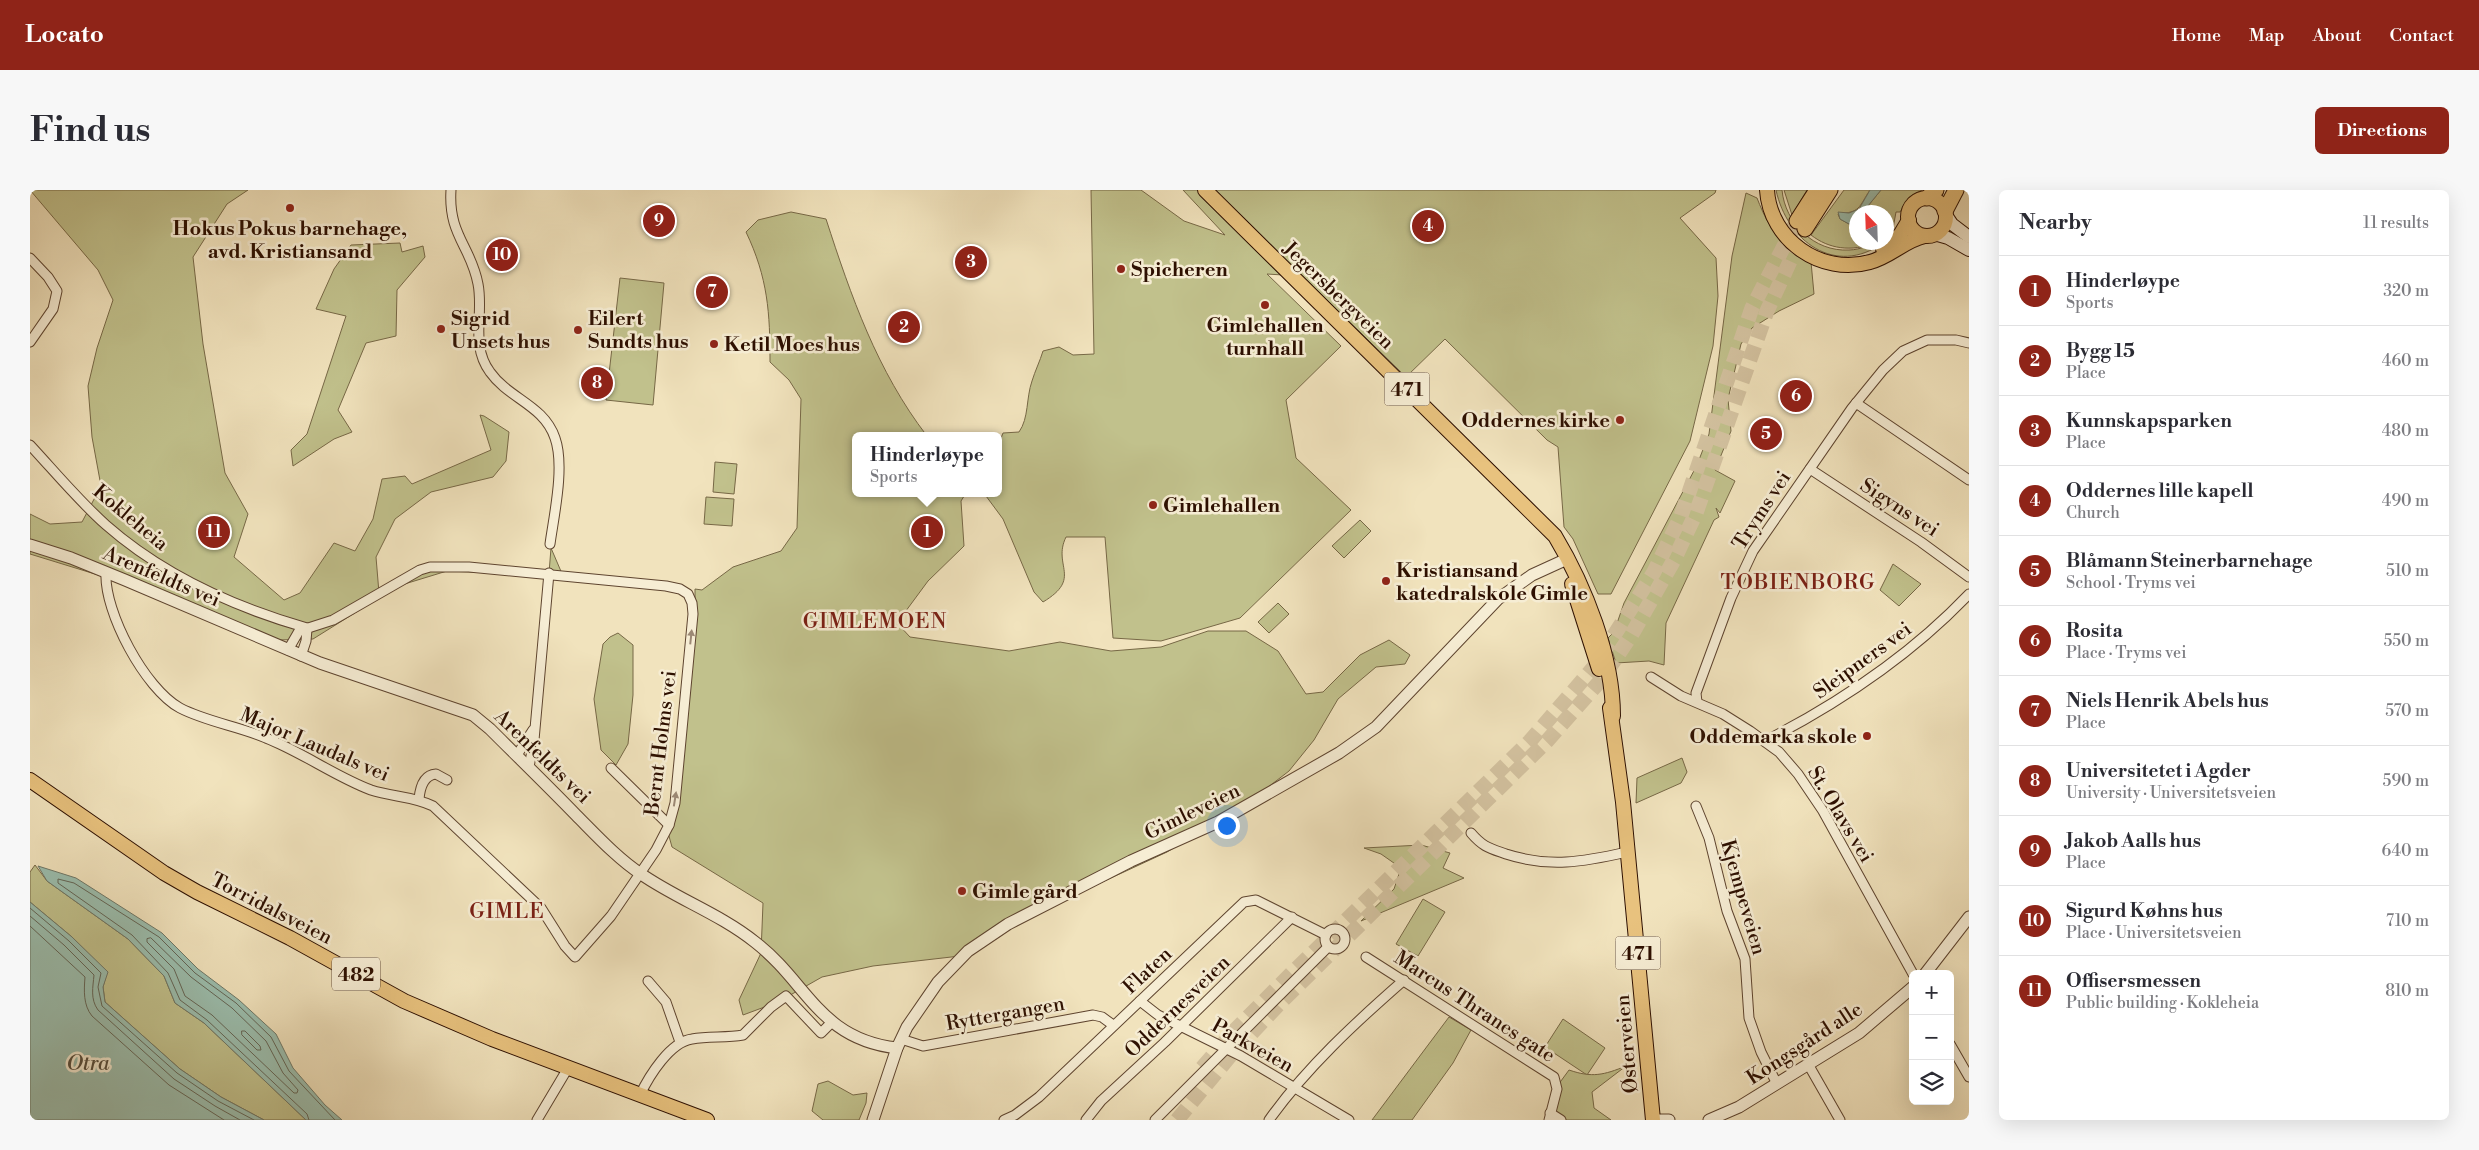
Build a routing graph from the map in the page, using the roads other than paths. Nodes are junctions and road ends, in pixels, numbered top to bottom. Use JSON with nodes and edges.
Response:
{"nodes":[{"id":1,"x":452,"y":190,"type":"edge"},
{"id":2,"x":1205,"y":190,"type":"edge"},
{"id":3,"x":1767,"y":190,"type":"edge"},
{"id":4,"x":1773,"y":190,"type":"edge"},
{"id":5,"x":1817,"y":190,"type":"edge"},
{"id":6,"x":1830,"y":190,"type":"edge"},
{"id":7,"x":1956,"y":190,"type":"edge"},
{"id":8,"x":1931,"y":194,"type":"edge"},
{"id":9,"x":1946,"y":213,"type":"junction"},
{"id":10,"x":1909,"y":220,"type":"junction"},
{"id":11,"x":1930,"y":235,"type":"junction"},
{"id":12,"x":1969,"y":237,"type":"edge"},
{"id":13,"x":1969,"y":250,"type":"edge"},
{"id":14,"x":30,"y":258,"type":"edge"},
{"id":15,"x":30,"y":342,"type":"edge"},
{"id":16,"x":1969,"y":343,"type":"edge"},
{"id":17,"x":1856,"y":403,"type":"junction"},
{"id":18,"x":30,"y":445,"type":"edge"},
{"id":19,"x":1810,"y":469,"type":"junction"},
{"id":20,"x":1969,"y":480,"type":"edge"},
{"id":21,"x":550,"y":544,"type":"dead end"},
{"id":22,"x":30,"y":545,"type":"edge"},
{"id":23,"x":1567,"y":559,"type":"junction"},
{"id":24,"x":106,"y":573,"type":"junction"},
{"id":25,"x":549,"y":573,"type":"junction"},
{"id":26,"x":1969,"y":577,"type":"edge"},
{"id":27,"x":1969,"y":594,"type":"edge"},
{"id":28,"x":308,"y":628,"type":"junction"},
{"id":29,"x":288,"y":650,"type":"junction"},
{"id":30,"x":301,"y":656,"type":"junction"},
{"id":31,"x":1651,"y":677,"type":"dead end"},
{"id":32,"x":1697,"y":702,"type":"junction"},
{"id":33,"x":534,"y":727,"type":"junction"},
{"id":34,"x":1765,"y":741,"type":"junction"},
{"id":35,"x":517,"y":755,"type":"junction"},
{"id":36,"x":529,"y":767,"type":"junction"},
{"id":37,"x":611,"y":768,"type":"dead end"},
{"id":38,"x":30,"y":780,"type":"edge"},
{"id":39,"x":447,"y":780,"type":"dead end"},
{"id":40,"x":418,"y":799,"type":"junction"},
{"id":41,"x":1696,"y":806,"type":"dead end"},
{"id":42,"x":669,"y":825,"type":"junction"},
{"id":43,"x":1471,"y":833,"type":"dead end"},
{"id":44,"x":1627,"y":852,"type":"junction"},
{"id":45,"x":639,"y":873,"type":"junction"},
{"id":46,"x":1292,"y":917,"type":"junction"},
{"id":47,"x":1969,"y":917,"type":"edge"},
{"id":48,"x":1326,"y":935,"type":"junction"},
{"id":49,"x":1328,"y":947,"type":"junction"},
{"id":50,"x":575,"y":956,"type":"joint"},
{"id":51,"x":1366,"y":957,"type":"dead end"},
{"id":52,"x":1911,"y":970,"type":"edge"},
{"id":53,"x":1927,"y":970,"type":"edge"},
{"id":54,"x":1404,"y":980,"type":"junction"},
{"id":55,"x":648,"y":981,"type":"dead end"},
{"id":56,"x":1909,"y":991,"type":"edge"},
{"id":57,"x":1140,"y":1001,"type":"junction"},
{"id":58,"x":832,"y":1022,"type":"junction"},
{"id":59,"x":1113,"y":1026,"type":"junction"},
{"id":60,"x":1182,"y":1026,"type":"junction"},
{"id":61,"x":680,"y":1042,"type":"junction"},
{"id":62,"x":897,"y":1049,"type":"junction"},
{"id":63,"x":1227,"y":1049,"type":"junction"},
{"id":64,"x":1954,"y":1051,"type":"edge"},
{"id":65,"x":1808,"y":1064,"type":"junction"},
{"id":66,"x":568,"y":1068,"type":"junction"},
{"id":67,"x":1969,"y":1077,"type":"edge"},
{"id":68,"x":1777,"y":1084,"type":"junction"},
{"id":69,"x":1293,"y":1088,"type":"junction"},
{"id":70,"x":640,"y":1095,"type":"junction"},
{"id":71,"x":1550,"y":1117,"type":"edge"},
{"id":72,"x":1652,"y":1119,"type":"edge"},
{"id":73,"x":537,"y":1120,"type":"edge"},
{"id":74,"x":706,"y":1120,"type":"edge"},
{"id":75,"x":873,"y":1120,"type":"edge"},
{"id":76,"x":1004,"y":1120,"type":"edge"},
{"id":77,"x":1086,"y":1120,"type":"edge"},
{"id":78,"x":1155,"y":1120,"type":"edge"},
{"id":79,"x":1268,"y":1120,"type":"edge"},
{"id":80,"x":1349,"y":1120,"type":"edge"},
{"id":81,"x":1561,"y":1120,"type":"edge"},
{"id":82,"x":1669,"y":1120,"type":"edge"},
{"id":83,"x":1709,"y":1120,"type":"edge"},
{"id":84,"x":1840,"y":1120,"type":"edge"}],
"edges":[{"from":1,"to":21,"type":"street"},
{"from":2,"to":23,"type":"main road","name":"Jegersbergveien","number":"471"},
{"from":3,"to":11,"type":"main road"},
{"from":4,"to":10,"type":"main road"},
{"from":5,"to":6,"type":"highway"},
{"from":7,"to":9,"type":"highway"},
{"from":8,"to":9,"type":"main road"},
{"from":8,"to":10,"type":"main road"},
{"from":9,"to":11,"type":"main road"},
{"from":9,"to":12,"type":"main road"},
{"from":10,"to":11,"type":"main road"},
{"from":11,"to":13,"type":"main road"},
{"from":14,"to":15,"type":"street"},
{"from":16,"to":17,"type":"street","name":"Tryms vei"},
{"from":17,"to":19,"type":"street","name":"Tryms vei"},
{"from":17,"to":20,"type":"street"},
{"from":18,"to":28,"type":"street","name":"Kokleheia"},
{"from":19,"to":26,"type":"street","name":"Sigyns vei"},
{"from":19,"to":32,"type":"street","name":"Tryms vei"},
{"from":22,"to":24,"type":"street","name":"Arenfeldts vei"},
{"from":23,"to":44,"type":"main road","name":"Østerveien","number":"471"},
{"from":23,"to":62,"type":"street","name":"Gimleveien"},
{"from":24,"to":29,"type":"street","name":"Arenfeldts vei"},
{"from":24,"to":40,"type":"street","name":"Major Laudals vei"},
{"from":25,"to":28,"type":"street"},
{"from":25,"to":33,"type":"street"},
{"from":42,"to":25,"type":"street","name":"Bernt Holms vei","one_way":true},
{"from":27,"to":34,"type":"street","name":"Sleipners vei"},
{"from":28,"to":29,"type":"street"},
{"from":28,"to":30,"type":"street"},
{"from":29,"to":30,"type":"street","name":"Arenfeldts vei"},
{"from":30,"to":35,"type":"street","name":"Arenfeldts vei"},
{"from":31,"to":32,"type":"street","name":"St. Olavs vei"},
{"from":32,"to":34,"type":"street","name":"St. Olavs vei"},
{"from":33,"to":35,"type":"street"},
{"from":33,"to":36,"type":"street"},
{"from":34,"to":52,"type":"street","name":"St. Olavs vei"},
{"from":35,"to":36,"type":"street","name":"Arenfeldts vei"},
{"from":36,"to":45,"type":"street","name":"Arenfeldts vei"},
{"from":37,"to":42,"type":"street"},
{"from":38,"to":66,"type":"main road","name":"Torridalsveien","number":"482"},
{"from":39,"to":40,"type":"street"},
{"from":40,"to":50,"type":"street","name":"Major Laudals vei"},
{"from":41,"to":68,"type":"street","name":"Kjempeveien"},
{"from":42,"to":45,"type":"street","name":"Bernt Holms vei"},
{"from":43,"to":44,"type":"street"},
{"from":44,"to":72,"type":"main road","name":"Østerveien","number":"471"},
{"from":45,"to":50,"type":"street","name":"Bernt Holms vei"},
{"from":45,"to":58,"type":"street","name":"Arenfeldts vei"},
{"from":46,"to":48,"type":"street","name":"Flaten"},
{"from":46,"to":57,"type":"street","name":"Flaten"},
{"from":46,"to":60,"type":"street","name":"Oddernesveien"},
{"from":47,"to":53,"type":"street"},
{"from":48,"to":49,"type":"street"},
{"from":48,"to":49,"type":"street"},
{"from":49,"to":63,"type":"street"},
{"from":51,"to":54,"type":"street","name":"Marcus Thranes gate"},
{"from":54,"to":69,"type":"street"},
{"from":54,"to":71,"type":"street","name":"Marcus Thranes gate"},
{"from":55,"to":61,"type":"street"},
{"from":56,"to":65,"type":"street","name":"Kongsgård alle"},
{"from":57,"to":59,"type":"street","name":"Flaten"},
{"from":57,"to":60,"type":"street","name":"Parkveien"},
{"from":58,"to":61,"type":"street"},
{"from":58,"to":62,"type":"street","name":"Arenfeldts vei"},
{"from":59,"to":62,"type":"street","name":"Ryttergangen"},
{"from":59,"to":76,"type":"street","name":"Flaten"},
{"from":60,"to":63,"type":"street","name":"Parkveien"},
{"from":60,"to":77,"type":"street","name":"Oddernesveien"},
{"from":61,"to":70,"type":"street"},
{"from":62,"to":75,"type":"street","name":"Gimleveien"},
{"from":63,"to":69,"type":"street","name":"Parkveien"},
{"from":63,"to":78,"type":"street"},
{"from":64,"to":67,"type":"street"},
{"from":65,"to":68,"type":"street","name":"Kongsgård alle"},
{"from":65,"to":84,"type":"street"},
{"from":66,"to":70,"type":"main road","name":"Torridalsveien","number":"482"},
{"from":66,"to":73,"type":"street"},
{"from":68,"to":83,"type":"street","name":"Kongsgård alle"},
{"from":69,"to":79,"type":"street"},
{"from":69,"to":80,"type":"street","name":"Parkveien"},
{"from":70,"to":74,"type":"main road","name":"Torridalsveien","number":"482"},
{"from":71,"to":81,"type":"street"},
{"from":72,"to":82,"type":"street"}]}
